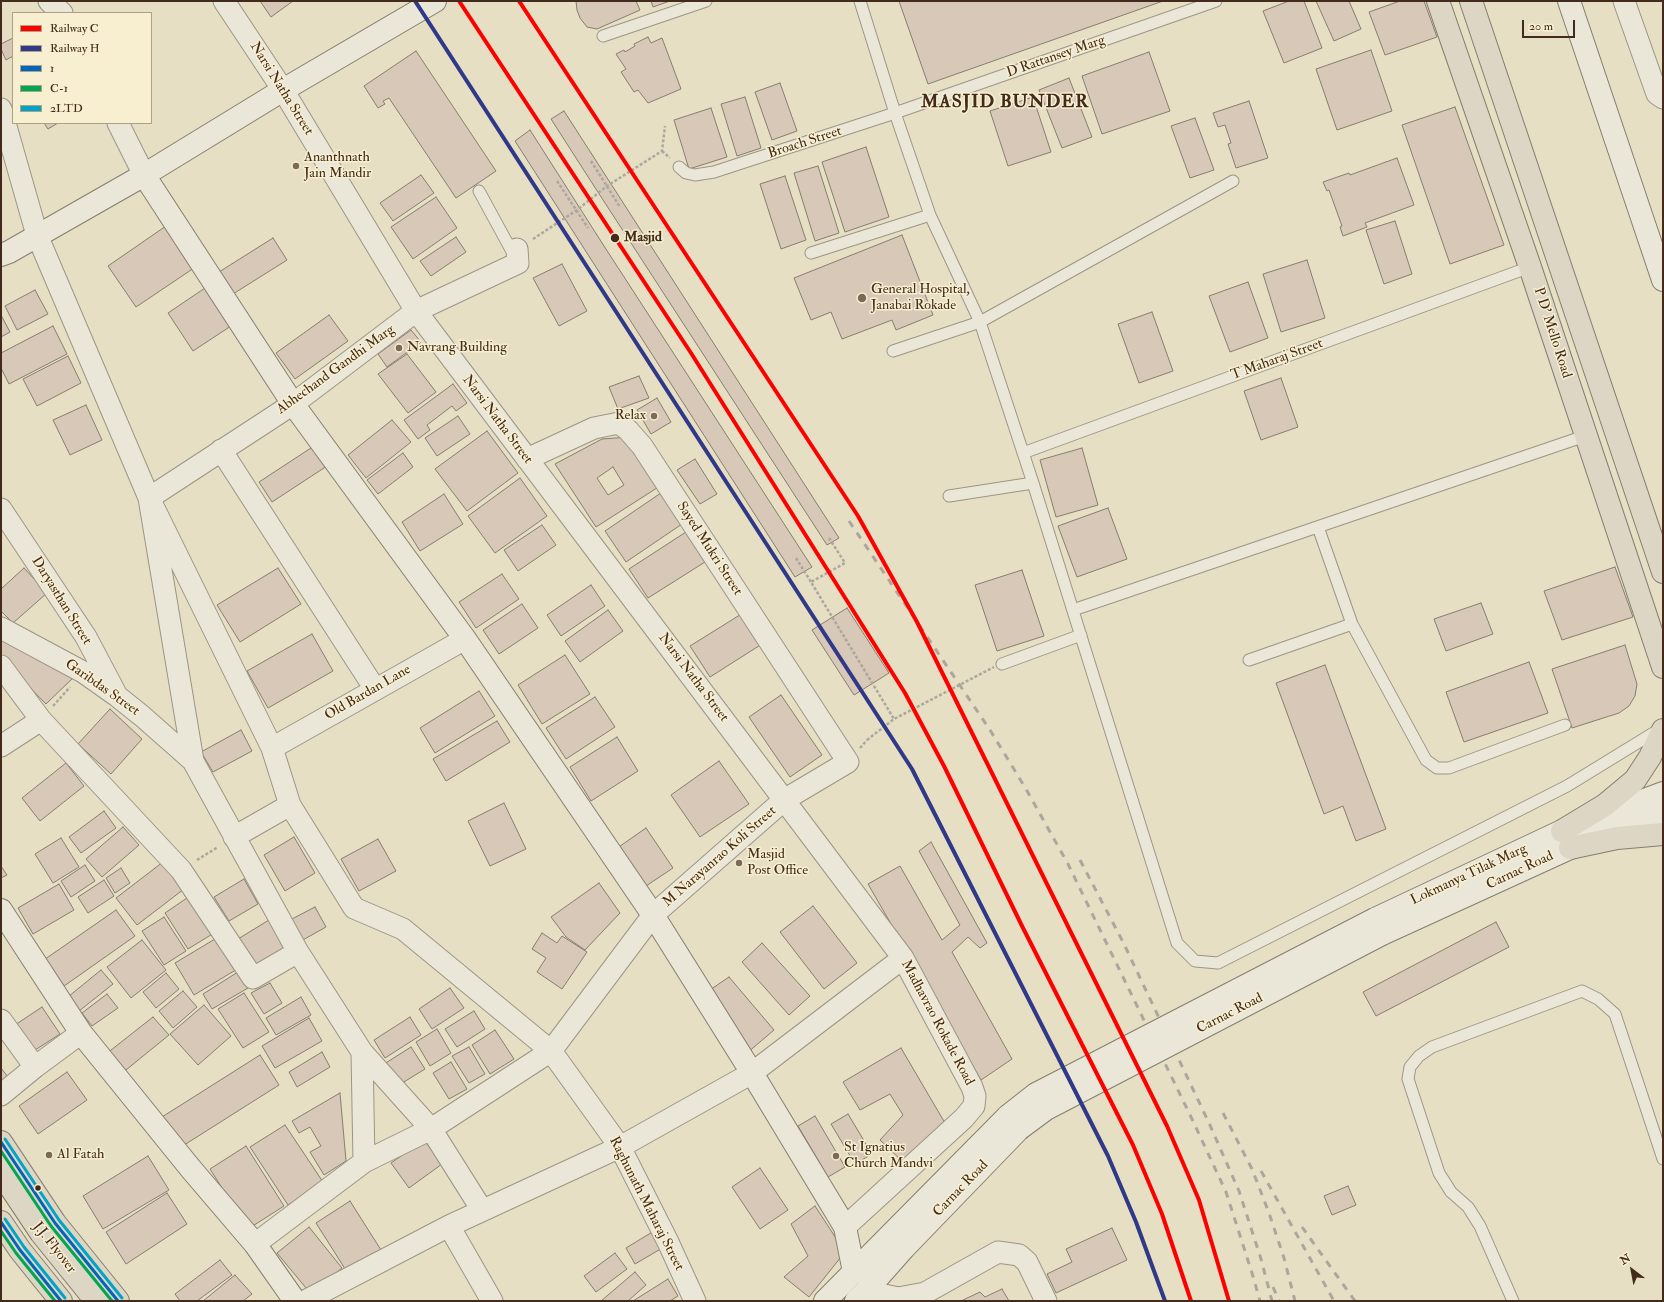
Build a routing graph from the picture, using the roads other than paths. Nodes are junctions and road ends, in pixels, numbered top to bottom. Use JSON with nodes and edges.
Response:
{"nodes":[{"id":1,"x":49,"y":1,"type":"edge"},
{"id":2,"x":224,"y":1,"type":"edge"},
{"id":3,"x":435,"y":1,"type":"edge"},
{"id":4,"x":706,"y":1,"type":"edge"},
{"id":5,"x":860,"y":1,"type":"edge"},
{"id":6,"x":1216,"y":1,"type":"edge"},
{"id":7,"x":1438,"y":1,"type":"edge"},
{"id":8,"x":1471,"y":1,"type":"edge"},
{"id":9,"x":1569,"y":1,"type":"edge"},
{"id":10,"x":1624,"y":1,"type":"edge"},
{"id":11,"x":61,"y":12,"type":"edge"},
{"id":12,"x":603,"y":36,"type":"dead end"},
{"id":13,"x":283,"y":90,"type":"junction"},
{"id":14,"x":1661,"y":100,"type":"edge"},
{"id":15,"x":1,"y":109,"type":"edge"},
{"id":16,"x":895,"y":113,"type":"junction"},
{"id":17,"x":118,"y":124,"type":"edge"},
{"id":18,"x":679,"y":167,"type":"dead end"},
{"id":19,"x":144,"y":175,"type":"junction"},
{"id":20,"x":1233,"y":181,"type":"dead end"},
{"id":21,"x":479,"y":191,"type":"dead end"},
{"id":22,"x":930,"y":216,"type":"junction"},
{"id":23,"x":37,"y":235,"type":"junction"},
{"id":24,"x":811,"y":253,"type":"dead end"},
{"id":25,"x":1,"y":255,"type":"edge"},
{"id":26,"x":518,"y":256,"type":"joint"},
{"id":27,"x":1530,"y":267,"type":"junction"},
{"id":28,"x":1663,"y":280,"type":"edge"},
{"id":29,"x":416,"y":311,"type":"junction"},
{"id":30,"x":980,"y":322,"type":"junction"},
{"id":31,"x":894,"y":351,"type":"dead end"},
{"id":32,"x":293,"y":404,"type":"junction"},
{"id":33,"x":1585,"y":436,"type":"junction"},
{"id":34,"x":221,"y":450,"type":"junction"},
{"id":35,"x":1023,"y":454,"type":"junction"},
{"id":36,"x":527,"y":459,"type":"junction"},
{"id":37,"x":1033,"y":483,"type":"junction"},
{"id":38,"x":950,"y":496,"type":"dead end"},
{"id":39,"x":149,"y":498,"type":"junction"},
{"id":40,"x":1,"y":509,"type":"edge"},
{"id":41,"x":1318,"y":527,"type":"junction"},
{"id":42,"x":1663,"y":572,"type":"edge"},
{"id":43,"x":1073,"y":610,"type":"junction"},
{"id":44,"x":1352,"y":624,"type":"junction"},
{"id":45,"x":1,"y":628,"type":"edge"},
{"id":46,"x":1081,"y":635,"type":"junction"},
{"id":47,"x":86,"y":637,"type":"junction"},
{"id":48,"x":465,"y":639,"type":"junction"},
{"id":49,"x":1249,"y":660,"type":"dead end"},
{"id":50,"x":65,"y":662,"type":"junction"},
{"id":51,"x":998,"y":665,"type":"road end"},
{"id":52,"x":1,"y":666,"type":"edge"},
{"id":53,"x":1663,"y":667,"type":"edge"},
{"id":54,"x":375,"y":689,"type":"junction"},
{"id":55,"x":117,"y":696,"type":"junction"},
{"id":56,"x":41,"y":720,"type":"junction"},
{"id":57,"x":1565,"y":725,"type":"dead end"},
{"id":58,"x":1663,"y":728,"type":"edge"},
{"id":59,"x":1,"y":746,"type":"edge"},
{"id":60,"x":272,"y":748,"type":"junction"},
{"id":61,"x":193,"y":761,"type":"junction"},
{"id":62,"x":848,"y":762,"type":"joint"},
{"id":63,"x":1663,"y":793,"type":"edge"},
{"id":64,"x":784,"y":800,"type":"junction"},
{"id":65,"x":290,"y":805,"type":"junction"},
{"id":66,"x":1663,"y":814,"type":"edge"},
{"id":67,"x":1663,"y":834,"type":"edge"},
{"id":68,"x":234,"y":837,"type":"junction"},
{"id":69,"x":1566,"y":839,"type":"junction"},
{"id":70,"x":1,"y":910,"type":"edge"},
{"id":71,"x":653,"y":915,"type":"junction"},
{"id":72,"x":298,"y":952,"type":"junction"},
{"id":73,"x":903,"y":958,"type":"junction"},
{"id":74,"x":1,"y":1020,"type":"edge"},
{"id":75,"x":81,"y":1033,"type":"junction"},
{"id":76,"x":551,"y":1051,"type":"junction"},
{"id":77,"x":362,"y":1052,"type":"junction"},
{"id":78,"x":35,"y":1067,"type":"junction"},
{"id":79,"x":752,"y":1074,"type":"junction"},
{"id":80,"x":1,"y":1095,"type":"edge"},
{"id":81,"x":1014,"y":1122,"type":"junction"},
{"id":82,"x":431,"y":1129,"type":"junction"},
{"id":83,"x":1,"y":1142,"type":"edge"},
{"id":84,"x":620,"y":1147,"type":"junction"},
{"id":85,"x":1663,"y":1159,"type":"edge"},
{"id":86,"x":364,"y":1162,"type":"junction"},
{"id":87,"x":1,"y":1173,"type":"edge"},
{"id":88,"x":1,"y":1196,"type":"edge"},
{"id":89,"x":482,"y":1210,"type":"junction"},
{"id":90,"x":1,"y":1222,"type":"edge"},
{"id":91,"x":448,"y":1226,"type":"junction"},
{"id":92,"x":844,"y":1227,"type":"junction"},
{"id":93,"x":255,"y":1244,"type":"junction"},
{"id":94,"x":854,"y":1272,"type":"junction"},
{"id":95,"x":861,"y":1296,"type":"edge"},
{"id":96,"x":61,"y":1301,"type":"edge"},
{"id":97,"x":80,"y":1301,"type":"edge"},
{"id":98,"x":96,"y":1301,"type":"edge"},
{"id":99,"x":118,"y":1301,"type":"edge"},
{"id":100,"x":295,"y":1301,"type":"edge"},
{"id":101,"x":305,"y":1301,"type":"edge"},
{"id":102,"x":492,"y":1301,"type":"edge"},
{"id":103,"x":694,"y":1301,"type":"edge"},
{"id":104,"x":825,"y":1301,"type":"edge"},
{"id":105,"x":1046,"y":1301,"type":"edge"},
{"id":106,"x":1514,"y":1301,"type":"edge"}],
"edges":[{"from":1,"to":11,"type":"street"},
{"from":2,"to":13,"type":"street","name":"Narsi Natha Street"},
{"from":3,"to":13,"type":"street"},
{"from":4,"to":12,"type":"lane"},
{"from":5,"to":16,"type":"lane"},
{"from":6,"to":16,"type":"lane","name":"D Rattansey Marg"},
{"from":7,"to":27,"type":"main road","name":"P D' Mello Road"},
{"from":8,"to":42,"type":"main road","name":"P D' Mello Road"},
{"from":9,"to":28,"type":"street"},
{"from":10,"to":14,"type":"street"},
{"from":13,"to":19,"type":"street"},
{"from":13,"to":29,"type":"street","name":"Narsi Natha Street"},
{"from":15,"to":23,"type":"street"},
{"from":16,"to":18,"type":"lane","name":"Broach Street"},
{"from":16,"to":22,"type":"lane"},
{"from":17,"to":19,"type":"street"},
{"from":19,"to":23,"type":"street"},
{"from":19,"to":32,"type":"street"},
{"from":20,"to":30,"type":"lane"},
{"from":21,"to":26,"type":"lane"},
{"from":22,"to":24,"type":"lane"},
{"from":22,"to":30,"type":"lane"},
{"from":23,"to":25,"type":"street"},
{"from":23,"to":39,"type":"street"},
{"from":26,"to":29,"type":"street","name":"Abhechand Gandhi Marg"},
{"from":27,"to":33,"type":"main road","name":"P D' Mello Road"},
{"from":27,"to":35,"type":"lane","name":"T Maharaj Street"},
{"from":29,"to":32,"type":"street","name":"Abhechand Gandhi Marg"},
{"from":29,"to":36,"type":"street","name":"Narsi Natha Street"},
{"from":30,"to":31,"type":"lane"},
{"from":30,"to":35,"type":"lane"},
{"from":32,"to":34,"type":"street","name":"Abhechand Gandhi Marg"},
{"from":32,"to":48,"type":"street"},
{"from":33,"to":41,"type":"lane"},
{"from":33,"to":53,"type":"main road","name":"P D' Mello Road"},
{"from":34,"to":39,"type":"street","name":"Abhechand Gandhi Marg"},
{"from":34,"to":54,"type":"street"},
{"from":35,"to":37,"type":"lane"},
{"from":36,"to":62,"type":"street","name":"Sayed Mukri Street"},
{"from":36,"to":64,"type":"street","name":"Narsi Natha Street"},
{"from":37,"to":38,"type":"lane"},
{"from":37,"to":43,"type":"lane"},
{"from":39,"to":60,"type":"street","name":"Raghunath Maharaj Street"},
{"from":39,"to":61,"type":"street"},
{"from":40,"to":47,"type":"street","name":"Daryasthan Street"},
{"from":41,"to":43,"type":"lane"},
{"from":41,"to":44,"type":"lane"},
{"from":43,"to":46,"type":"lane"},
{"from":44,"to":49,"type":"lane"},
{"from":44,"to":57,"type":"lane"},
{"from":45,"to":50,"type":"street","name":"Garibdas Street"},
{"from":46,"to":51,"type":"lane"},
{"from":46,"to":58,"type":"lane"},
{"from":47,"to":50,"type":"street"},
{"from":47,"to":55,"type":"street","name":"Daryasthan Street"},
{"from":48,"to":54,"type":"street","name":"Old Bardan Lane"},
{"from":48,"to":71,"type":"street"},
{"from":50,"to":55,"type":"street","name":"Garibdas Street"},
{"from":52,"to":56,"type":"street"},
{"from":54,"to":60,"type":"street","name":"Old Bardan Lane"},
{"from":55,"to":61,"type":"street","name":"Garibdas Street"},
{"from":56,"to":59,"type":"street"},
{"from":56,"to":72,"type":"street"},
{"from":58,"to":69,"type":"main road"},
{"from":60,"to":65,"type":"street","name":"Raghunath Maharaj Street"},
{"from":61,"to":68,"type":"street"},
{"from":62,"to":64,"type":"street","name":"M Narayanrao Koli Street"},
{"from":63,"to":69,"type":"street","name":"Carnac Road"},
{"from":64,"to":71,"type":"street","name":"M Narayanrao Koli Street"},
{"from":64,"to":73,"type":"street","name":"Madhavrao Rokade Road"},
{"from":65,"to":68,"type":"street"},
{"from":65,"to":76,"type":"street","name":"Raghunath Maharaj Street"},
{"from":66,"to":69,"type":"street","name":"Carnac Road"},
{"from":67,"to":69,"type":"main road"},
{"from":68,"to":72,"type":"street"},
{"from":69,"to":81,"type":"street","name":"Carnac Road","bridge":true},
{"from":70,"to":75,"type":"street"},
{"from":71,"to":76,"type":"street","name":"M Narayanrao Koli Street"},
{"from":71,"to":79,"type":"street"},
{"from":72,"to":77,"type":"street"},
{"from":73,"to":79,"type":"street"},
{"from":73,"to":92,"type":"street","name":"Madhavrao Rokade Road"},
{"from":74,"to":78,"type":"street"},
{"from":75,"to":78,"type":"street"},
{"from":75,"to":93,"type":"street"},
{"from":76,"to":82,"type":"street"},
{"from":76,"to":84,"type":"street","name":"Raghunath Maharaj Street"},
{"from":77,"to":82,"type":"street"},
{"from":77,"to":86,"type":"street"},
{"from":78,"to":80,"type":"street"},
{"from":79,"to":84,"type":"street"},
{"from":79,"to":92,"type":"street"},
{"from":81,"to":94,"type":"street","name":"Carnac Road"},
{"from":81,"to":95,"type":"street","name":"Carnac Road"},
{"from":82,"to":86,"type":"street"},
{"from":82,"to":89,"type":"street"},
{"from":83,"to":99,"type":"main road"},
{"from":84,"to":89,"type":"street"},
{"from":84,"to":103,"type":"street","name":"Raghunath Maharaj Street"},
{"from":85,"to":106,"type":"lane"},
{"from":86,"to":93,"type":"street"},
{"from":87,"to":98,"type":"main road","name":"J.J. Flyover"},
{"from":88,"to":97,"type":"main road"},
{"from":89,"to":91,"type":"street"},
{"from":90,"to":96,"type":"main road"},
{"from":91,"to":101,"type":"street"},
{"from":91,"to":102,"type":"street"},
{"from":92,"to":94,"type":"street"},
{"from":93,"to":100,"type":"street"},
{"from":94,"to":104,"type":"street","name":"Carnac Road"},
{"from":95,"to":105,"type":"street"}]}
